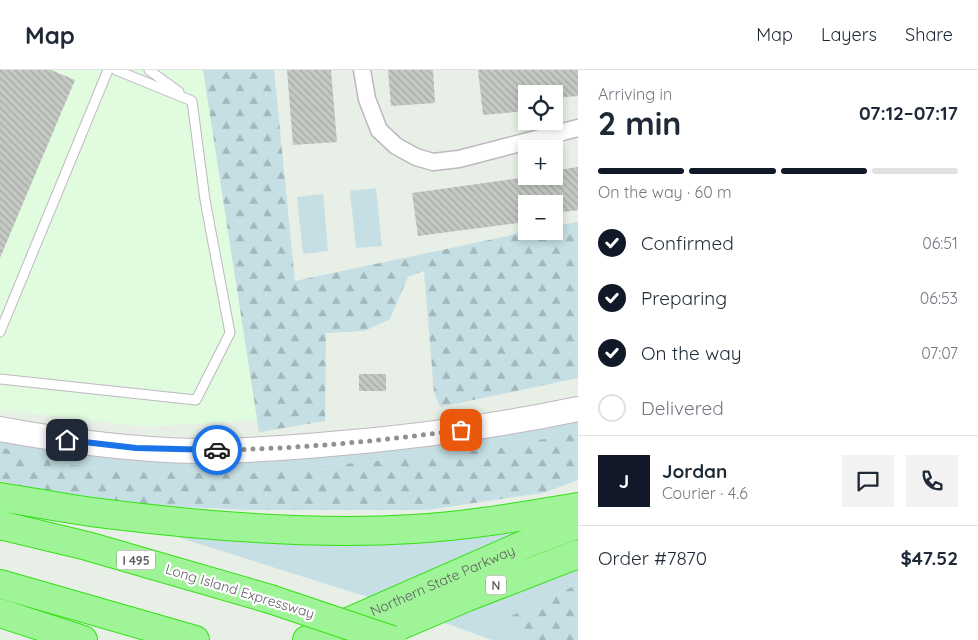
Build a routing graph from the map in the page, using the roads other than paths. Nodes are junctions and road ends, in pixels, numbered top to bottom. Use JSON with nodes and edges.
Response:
{"nodes":[{"id":1,"x":108,"y":70,"type":"edge"},
{"id":2,"x":116,"y":70,"type":"edge"},
{"id":3,"x":149,"y":70,"type":"edge"},
{"id":4,"x":362,"y":70,"type":"edge"},
{"id":5,"x":192,"y":101,"type":"junction"},
{"id":6,"x":578,"y":128,"type":"edge"},
{"id":7,"x":0,"y":332,"type":"edge"},
{"id":8,"x":0,"y":379,"type":"edge"},
{"id":9,"x":578,"y":409,"type":"edge"},
{"id":10,"x":0,"y":429,"type":"edge"},
{"id":11,"x":0,"y":498,"type":"edge"},
{"id":12,"x":578,"y":506,"type":"edge"},
{"id":13,"x":578,"y":524,"type":"edge"},
{"id":14,"x":0,"y":525,"type":"edge"},
{"id":15,"x":578,"y":554,"type":"edge"},
{"id":16,"x":0,"y":584,"type":"edge"},
{"id":17,"x":0,"y":613,"type":"edge"},
{"id":18,"x":193,"y":639,"type":"edge"},
{"id":19,"x":83,"y":640,"type":"edge"},
{"id":20,"x":307,"y":640,"type":"edge"},
{"id":21,"x":366,"y":640,"type":"edge"},
{"id":22,"x":392,"y":640,"type":"edge"}],
"edges":[{"from":1,"to":7,"type":"lane"},
{"from":2,"to":5,"type":"lane"},
{"from":3,"to":5,"type":"lane"},
{"from":4,"to":6,"type":"street"},
{"from":5,"to":8,"type":"lane"},
{"from":9,"to":10,"type":"main road"},
{"from":11,"to":12,"type":"highway"},
{"from":13,"to":20,"type":"highway","name":"Northern State Parkway","number":"N"},
{"from":14,"to":22,"type":"highway","name":"Long Island Expressway","number":"I 495","bridge":true},
{"from":15,"to":21,"type":"highway","name":"Northern State Parkway","number":"N"},
{"from":16,"to":18,"type":"highway"},
{"from":17,"to":19,"type":"highway"}]}
